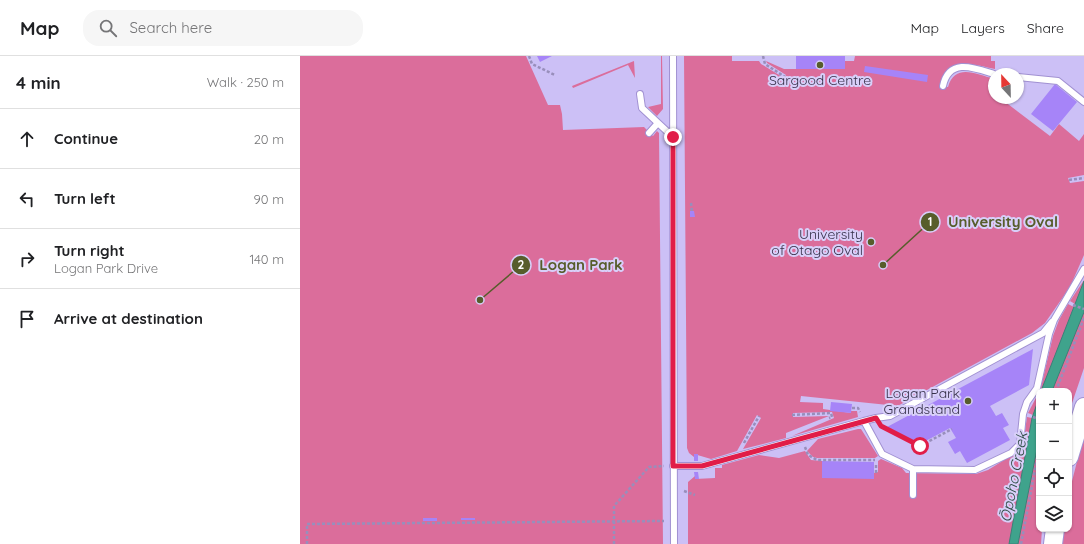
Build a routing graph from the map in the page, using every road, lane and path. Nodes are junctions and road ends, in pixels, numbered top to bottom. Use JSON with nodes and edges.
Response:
{"nodes":[{"id":1,"x":529,"y":56,"type":"edge"},
{"id":2,"x":673,"y":56,"type":"edge"},
{"id":3,"x":763,"y":56,"type":"edge"},
{"id":4,"x":988,"y":72,"type":"edge"},
{"id":5,"x":555,"y":75,"type":"dead end"},
{"id":6,"x":785,"y":77,"type":"dead end"},
{"id":7,"x":1024,"y":78,"type":"edge"},
{"id":8,"x":943,"y":86,"type":"dead end"},
{"id":9,"x":640,"y":94,"type":"dead end"},
{"id":10,"x":1084,"y":102,"type":"edge"},
{"id":11,"x":658,"y":123,"type":"junction"},
{"id":12,"x":649,"y":133,"type":"dead end"},
{"id":13,"x":673,"y":137,"type":"junction"},
{"id":14,"x":1084,"y":178,"type":"edge"},
{"id":15,"x":1069,"y":180,"type":"dead end"},
{"id":16,"x":691,"y":203,"type":"dead end"},
{"id":17,"x":692,"y":212,"type":"dead end"},
{"id":18,"x":1084,"y":269,"type":"edge"},
{"id":19,"x":1074,"y":306,"type":"dead end"},
{"id":20,"x":1084,"y":310,"type":"edge"},
{"id":21,"x":1084,"y":318,"type":"edge"},
{"id":22,"x":1054,"y":320,"type":"junction"},
{"id":23,"x":1057,"y":388,"type":"edge"},
{"id":24,"x":1084,"y":408,"type":"edge"},
{"id":25,"x":792,"y":415,"type":"dead end"},
{"id":26,"x":759,"y":416,"type":"dead end"},
{"id":27,"x":1032,"y":417,"type":"dead end"},
{"id":28,"x":876,"y":418,"type":"junction"},
{"id":29,"x":1036,"y":418,"type":"edge"},
{"id":30,"x":825,"y":420,"type":"dead end"},
{"id":31,"x":864,"y":421,"type":"junction"},
{"id":32,"x":952,"y":429,"type":"dead end"},
{"id":33,"x":750,"y":432,"type":"dead end"},
{"id":34,"x":803,"y":439,"type":"junction"},
{"id":35,"x":1072,"y":447,"type":"edge"},
{"id":36,"x":882,"y":454,"type":"junction"},
{"id":37,"x":876,"y":460,"type":"junction"},
{"id":38,"x":1037,"y":460,"type":"edge"},
{"id":39,"x":664,"y":466,"type":"dead end"},
{"id":40,"x":673,"y":466,"type":"junction"},
{"id":41,"x":913,"y":469,"type":"junction"},
{"id":42,"x":876,"y":473,"type":"dead end"},
{"id":43,"x":913,"y":495,"type":"dead end"},
{"id":44,"x":674,"y":520,"type":"junction"},
{"id":45,"x":614,"y":521,"type":"junction"},
{"id":46,"x":1055,"y":532,"type":"edge"},
{"id":47,"x":307,"y":544,"type":"edge"},
{"id":48,"x":614,"y":544,"type":"edge"},
{"id":49,"x":674,"y":544,"type":"edge"},
{"id":50,"x":1021,"y":544,"type":"edge"},
{"id":51,"x":1053,"y":544,"type":"edge"}],
"edges":[{"from":1,"to":5,"type":"path"},
{"from":2,"to":13,"type":"lane"},
{"from":3,"to":6,"type":"path"},
{"from":4,"to":8,"type":"lane"},
{"from":7,"to":10,"type":"lane"},
{"from":9,"to":11,"type":"lane"},
{"from":11,"to":12,"type":"lane"},
{"from":11,"to":13,"type":"lane"},
{"from":13,"to":40,"type":"lane"},
{"from":14,"to":15,"type":"path"},
{"from":16,"to":17,"type":"path"},
{"from":18,"to":22,"type":"lane"},
{"from":19,"to":20,"type":"path"},
{"from":21,"to":23,"type":"path"},
{"from":22,"to":28,"type":"lane"},
{"from":22,"to":41,"type":"lane"},
{"from":24,"to":35,"type":"street"},
{"from":25,"to":30,"type":"path"},
{"from":26,"to":33,"type":"path"},
{"from":27,"to":29,"type":"path"},
{"from":28,"to":31,"type":"lane"},
{"from":28,"to":32,"type":"path"},
{"from":31,"to":34,"type":"lane"},
{"from":31,"to":36,"type":"lane"},
{"from":34,"to":37,"type":"path"},
{"from":34,"to":40,"type":"lane"},
{"from":36,"to":37,"type":"path"},
{"from":36,"to":41,"type":"lane"},
{"from":37,"to":42,"type":"path"},
{"from":38,"to":50,"type":"path"},
{"from":39,"to":45,"type":"path"},
{"from":40,"to":44,"type":"lane"},
{"from":41,"to":43,"type":"lane"},
{"from":44,"to":45,"type":"path"},
{"from":44,"to":49,"type":"lane"},
{"from":45,"to":47,"type":"path"},
{"from":45,"to":48,"type":"path"},
{"from":46,"to":51,"type":"street"}]}
